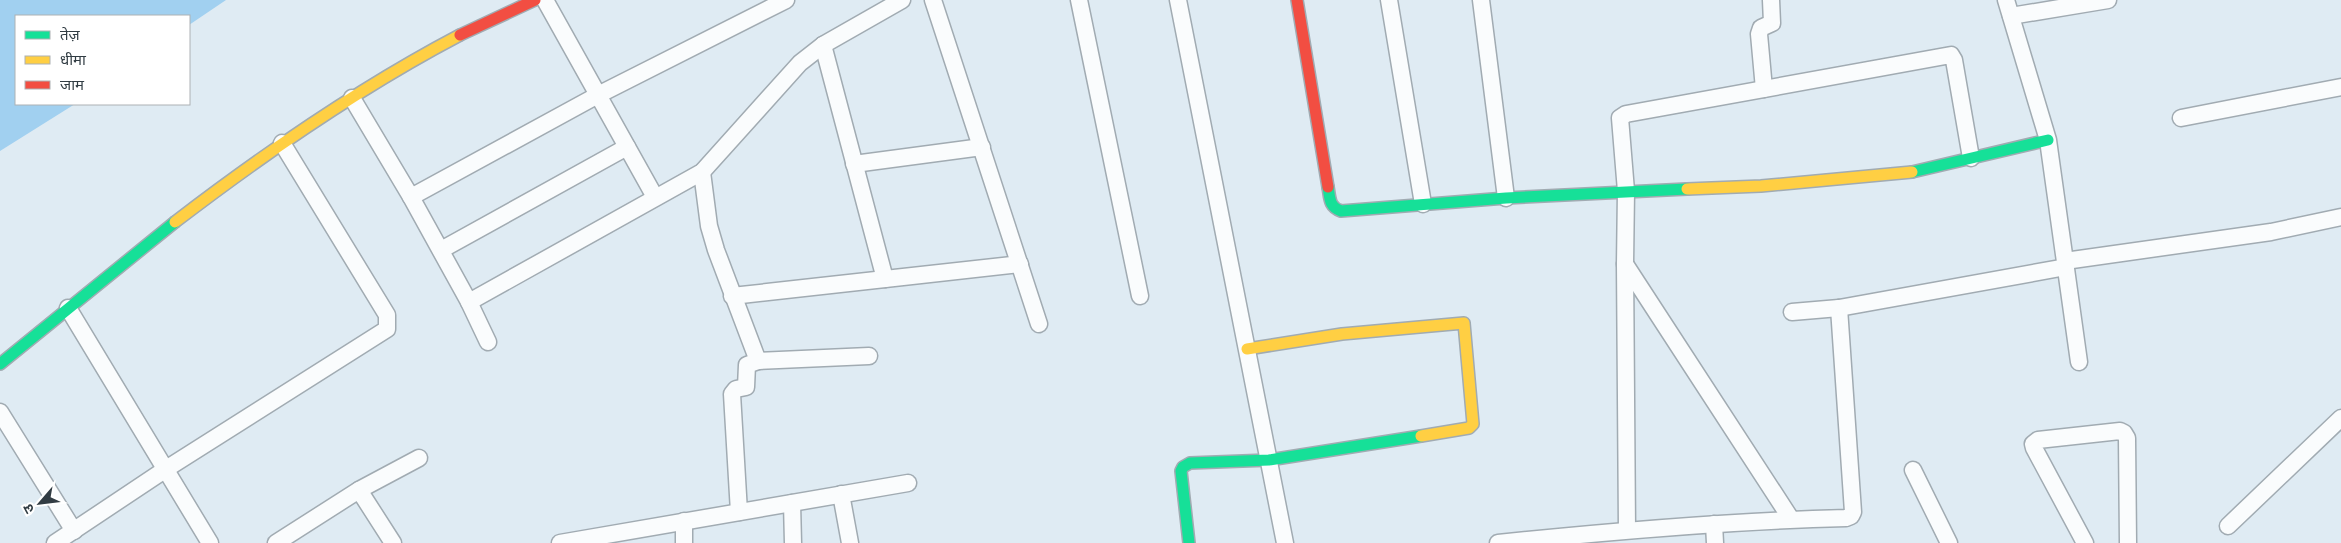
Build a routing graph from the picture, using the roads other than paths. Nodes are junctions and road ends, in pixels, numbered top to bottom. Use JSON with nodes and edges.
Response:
{"nodes":[{"id":1,"x":535,"y":0,"type":"edge"},
{"id":2,"x":545,"y":0,"type":"edge"},
{"id":3,"x":786,"y":0,"type":"edge"},
{"id":4,"x":902,"y":0,"type":"edge"},
{"id":5,"x":933,"y":0,"type":"edge"},
{"id":6,"x":1079,"y":0,"type":"edge"},
{"id":7,"x":1178,"y":0,"type":"edge"},
{"id":8,"x":1297,"y":0,"type":"edge"},
{"id":9,"x":1389,"y":0,"type":"edge"},
{"id":10,"x":1481,"y":0,"type":"edge"},
{"id":11,"x":1771,"y":0,"type":"edge"},
{"id":12,"x":2006,"y":0,"type":"edge"},
{"id":13,"x":2108,"y":0,"type":"edge"},
{"id":14,"x":2010,"y":16,"type":"junction"},
{"id":15,"x":823,"y":44,"type":"junction"},
{"id":16,"x":2341,"y":87,"type":"edge"},
{"id":17,"x":1764,"y":89,"type":"junction"},
{"id":18,"x":598,"y":95,"type":"junction"},
{"id":19,"x":352,"y":98,"type":"junction"},
{"id":20,"x":2181,"y":118,"type":"dead end"},
{"id":21,"x":2048,"y":140,"type":"junction"},
{"id":22,"x":282,"y":143,"type":"junction"},
{"id":23,"x":627,"y":147,"type":"junction"},
{"id":24,"x":982,"y":147,"type":"junction"},
{"id":25,"x":1970,"y":158,"type":"junction"},
{"id":26,"x":854,"y":164,"type":"junction"},
{"id":27,"x":702,"y":172,"type":"junction"},
{"id":28,"x":1626,"y":191,"type":"junction"},
{"id":29,"x":411,"y":197,"type":"junction"},
{"id":30,"x":655,"y":197,"type":"junction"},
{"id":31,"x":1506,"y":198,"type":"junction"},
{"id":32,"x":1423,"y":204,"type":"junction"},
{"id":33,"x":2341,"y":217,"type":"edge"},
{"id":34,"x":441,"y":250,"type":"junction"},
{"id":35,"x":1020,"y":264,"type":"junction"},
{"id":36,"x":1625,"y":264,"type":"junction"},
{"id":37,"x":2066,"y":264,"type":"junction"},
{"id":38,"x":885,"y":280,"type":"junction"},
{"id":39,"x":732,"y":296,"type":"junction"},
{"id":40,"x":1140,"y":296,"type":"dead end"},
{"id":41,"x":469,"y":302,"type":"junction"},
{"id":42,"x":68,"y":308,"type":"junction"},
{"id":43,"x":1839,"y":308,"type":"junction"},
{"id":44,"x":1792,"y":312,"type":"dead end"},
{"id":45,"x":1040,"y":324,"type":"dead end"},
{"id":46,"x":488,"y":342,"type":"dead end"},
{"id":47,"x":1246,"y":349,"type":"junction"},
{"id":48,"x":869,"y":356,"type":"dead end"},
{"id":49,"x":758,"y":362,"type":"junction"},
{"id":50,"x":2079,"y":362,"type":"dead end"},
{"id":51,"x":0,"y":364,"type":"edge"},
{"id":52,"x":0,"y":412,"type":"edge"},
{"id":53,"x":2341,"y":418,"type":"edge"},
{"id":54,"x":419,"y":458,"type":"dead end"},
{"id":55,"x":1268,"y":460,"type":"junction"},
{"id":56,"x":166,"y":469,"type":"junction"},
{"id":57,"x":1913,"y":470,"type":"dead end"},
{"id":58,"x":908,"y":483,"type":"dead end"},
{"id":59,"x":359,"y":490,"type":"junction"},
{"id":60,"x":841,"y":494,"type":"junction"},
{"id":61,"x":792,"y":503,"type":"junction"},
{"id":62,"x":739,"y":512,"type":"junction"},
{"id":63,"x":1791,"y":520,"type":"junction"},
{"id":64,"x":684,"y":522,"type":"junction"},
{"id":65,"x":1714,"y":524,"type":"junction"},
{"id":66,"x":2228,"y":526,"type":"dead end"},
{"id":67,"x":1627,"y":530,"type":"junction"},
{"id":68,"x":74,"y":531,"type":"junction"},
{"id":69,"x":55,"y":543,"type":"edge"},
{"id":70,"x":210,"y":543,"type":"edge"},
{"id":71,"x":276,"y":543,"type":"edge"},
{"id":72,"x":393,"y":543,"type":"edge"},
{"id":73,"x":560,"y":543,"type":"edge"},
{"id":74,"x":684,"y":543,"type":"edge"},
{"id":75,"x":793,"y":543,"type":"edge"},
{"id":76,"x":850,"y":543,"type":"edge"},
{"id":77,"x":1189,"y":543,"type":"edge"},
{"id":78,"x":1285,"y":543,"type":"edge"},
{"id":79,"x":1498,"y":543,"type":"edge"},
{"id":80,"x":1715,"y":543,"type":"edge"},
{"id":81,"x":1949,"y":543,"type":"edge"},
{"id":82,"x":2085,"y":543,"type":"edge"},
{"id":83,"x":2128,"y":543,"type":"edge"}],
"edges":[{"from":1,"to":19,"type":"street"},
{"from":2,"to":18,"type":"street"},
{"from":3,"to":18,"type":"street"},
{"from":4,"to":15,"type":"street"},
{"from":5,"to":24,"type":"street"},
{"from":6,"to":40,"type":"street"},
{"from":7,"to":47,"type":"street"},
{"from":8,"to":32,"type":"street"},
{"from":9,"to":32,"type":"street"},
{"from":10,"to":31,"type":"street"},
{"from":11,"to":17,"type":"street"},
{"from":12,"to":14,"type":"street"},
{"from":13,"to":14,"type":"street"},
{"from":14,"to":21,"type":"street"},
{"from":15,"to":26,"type":"street"},
{"from":15,"to":27,"type":"street"},
{"from":16,"to":20,"type":"street"},
{"from":17,"to":25,"type":"street"},
{"from":17,"to":28,"type":"street"},
{"from":18,"to":23,"type":"street"},
{"from":18,"to":29,"type":"street"},
{"from":19,"to":22,"type":"street"},
{"from":19,"to":29,"type":"street"},
{"from":21,"to":25,"type":"street"},
{"from":21,"to":37,"type":"street"},
{"from":22,"to":42,"type":"street"},
{"from":22,"to":56,"type":"street"},
{"from":23,"to":30,"type":"street"},
{"from":23,"to":34,"type":"street"},
{"from":24,"to":26,"type":"street"},
{"from":24,"to":35,"type":"street"},
{"from":25,"to":28,"type":"street"},
{"from":26,"to":38,"type":"street"},
{"from":27,"to":30,"type":"street"},
{"from":27,"to":39,"type":"street"},
{"from":28,"to":31,"type":"street"},
{"from":28,"to":36,"type":"street"},
{"from":29,"to":34,"type":"street"},
{"from":30,"to":41,"type":"street"},
{"from":31,"to":32,"type":"street"},
{"from":33,"to":37,"type":"street"},
{"from":34,"to":41,"type":"street"},
{"from":35,"to":38,"type":"street"},
{"from":35,"to":45,"type":"street"},
{"from":36,"to":63,"type":"street"},
{"from":36,"to":67,"type":"street"},
{"from":37,"to":43,"type":"street"},
{"from":37,"to":50,"type":"street"},
{"from":38,"to":39,"type":"street"},
{"from":39,"to":49,"type":"street"},
{"from":41,"to":46,"type":"street"},
{"from":42,"to":51,"type":"street"},
{"from":42,"to":56,"type":"street"},
{"from":43,"to":44,"type":"street"},
{"from":43,"to":63,"type":"street"},
{"from":47,"to":55,"type":"street"},
{"from":47,"to":55,"type":"street"},
{"from":48,"to":49,"type":"street"},
{"from":49,"to":62,"type":"street"},
{"from":52,"to":68,"type":"street"},
{"from":53,"to":66,"type":"street"},
{"from":54,"to":59,"type":"street"},
{"from":55,"to":77,"type":"street"},
{"from":55,"to":78,"type":"street"},
{"from":56,"to":68,"type":"street"},
{"from":56,"to":70,"type":"street"},
{"from":57,"to":81,"type":"street"},
{"from":58,"to":60,"type":"street"},
{"from":59,"to":71,"type":"street"},
{"from":59,"to":72,"type":"street"},
{"from":60,"to":61,"type":"street"},
{"from":60,"to":76,"type":"street"},
{"from":61,"to":62,"type":"street"},
{"from":61,"to":75,"type":"street"},
{"from":62,"to":64,"type":"street"},
{"from":63,"to":65,"type":"street"},
{"from":64,"to":73,"type":"street"},
{"from":64,"to":74,"type":"street"},
{"from":65,"to":67,"type":"street"},
{"from":65,"to":80,"type":"street"},
{"from":67,"to":79,"type":"street"},
{"from":68,"to":69,"type":"street"},
{"from":82,"to":83,"type":"street"}]}
